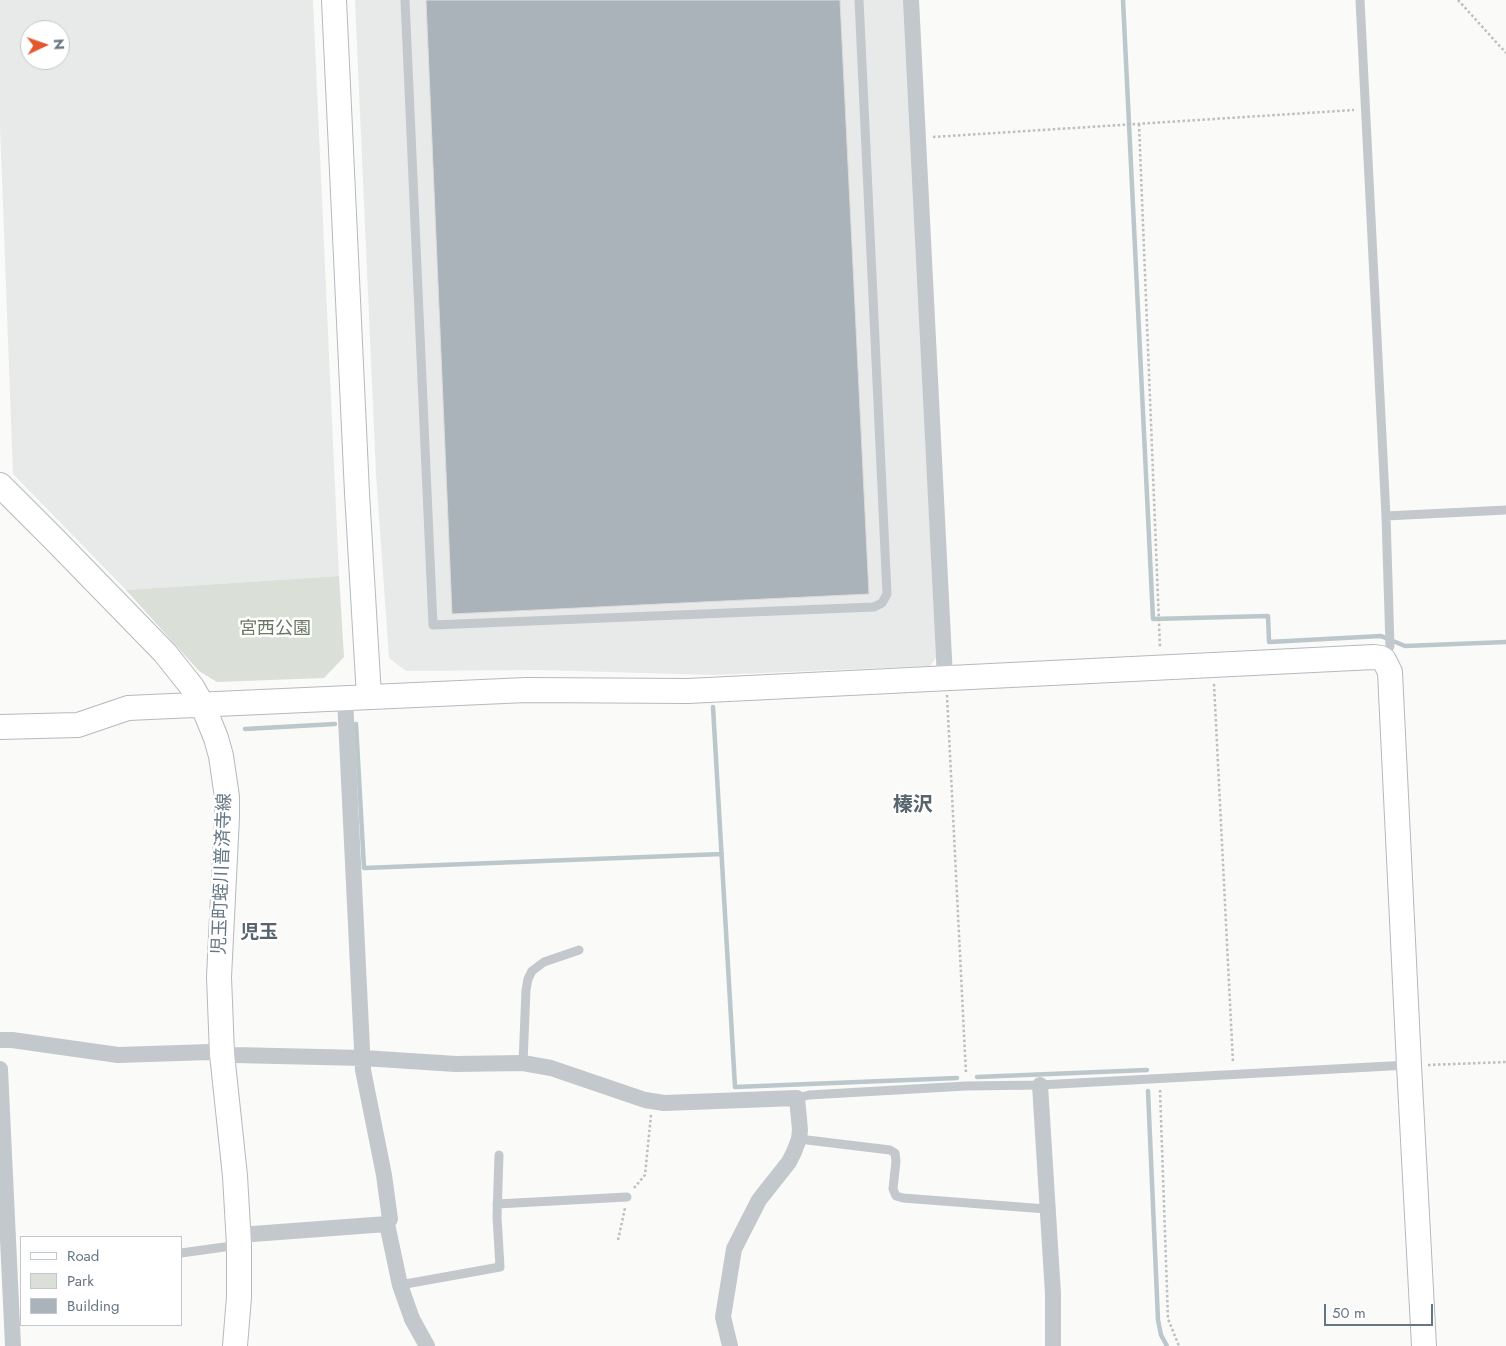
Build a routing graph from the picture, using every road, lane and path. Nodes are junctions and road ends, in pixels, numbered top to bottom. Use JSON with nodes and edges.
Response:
{"nodes":[{"id":1,"x":334,"y":0,"type":"edge"},
{"id":2,"x":405,"y":0,"type":"edge"},
{"id":3,"x":859,"y":0,"type":"edge"},
{"id":4,"x":911,"y":0,"type":"edge"},
{"id":5,"x":1360,"y":0,"type":"edge"},
{"id":6,"x":1458,"y":0,"type":"edge"},
{"id":7,"x":1506,"y":53,"type":"edge"},
{"id":8,"x":1366,"y":110,"type":"junction"},
{"id":9,"x":1139,"y":124,"type":"junction"},
{"id":10,"x":918,"y":138,"type":"junction"},
{"id":11,"x":0,"y":485,"type":"edge"},
{"id":12,"x":1506,"y":510,"type":"edge"},
{"id":13,"x":1386,"y":516,"type":"junction"},
{"id":14,"x":1384,"y":660,"type":"junction"},
{"id":15,"x":1213,"y":664,"type":"junction"},
{"id":16,"x":1160,"y":667,"type":"junction"},
{"id":17,"x":945,"y":678,"type":"junction"},
{"id":18,"x":369,"y":697,"type":"junction"},
{"id":19,"x":345,"y":698,"type":"junction"},
{"id":20,"x":203,"y":706,"type":"junction"},
{"id":21,"x":0,"y":727,"type":"edge"},
{"id":22,"x":579,"y":950,"type":"dead end"},
{"id":23,"x":0,"y":1040,"type":"edge"},
{"id":24,"x":222,"y":1054,"type":"junction"},
{"id":25,"x":363,"y":1058,"type":"junction"},
{"id":26,"x":1506,"y":1062,"type":"edge"},
{"id":27,"x":523,"y":1063,"type":"junction"},
{"id":28,"x":1408,"y":1065,"type":"junction"},
{"id":29,"x":0,"y":1069,"type":"edge"},
{"id":30,"x":1233,"y":1075,"type":"junction"},
{"id":31,"x":1160,"y":1079,"type":"junction"},
{"id":32,"x":1040,"y":1085,"type":"junction"},
{"id":33,"x":966,"y":1086,"type":"junction"},
{"id":34,"x":797,"y":1098,"type":"junction"},
{"id":35,"x":653,"y":1101,"type":"junction"},
{"id":36,"x":799,"y":1139,"type":"junction"},
{"id":37,"x":499,"y":1155,"type":"dead end"},
{"id":38,"x":627,"y":1197,"type":"junction"},
{"id":39,"x":497,"y":1204,"type":"junction"},
{"id":40,"x":1046,"y":1208,"type":"junction"},
{"id":41,"x":387,"y":1224,"type":"junction"},
{"id":42,"x":239,"y":1240,"type":"junction"},
{"id":43,"x":618,"y":1240,"type":"dead end"},
{"id":44,"x":182,"y":1253,"type":"edge"},
{"id":45,"x":400,"y":1285,"type":"junction"},
{"id":46,"x":13,"y":1346,"type":"edge"},
{"id":47,"x":235,"y":1346,"type":"edge"},
{"id":48,"x":427,"y":1346,"type":"edge"},
{"id":49,"x":730,"y":1346,"type":"edge"},
{"id":50,"x":1053,"y":1346,"type":"edge"},
{"id":51,"x":1179,"y":1346,"type":"edge"},
{"id":52,"x":1424,"y":1346,"type":"edge"}],
"edges":[{"from":1,"to":18,"type":"street"},
{"from":2,"to":3,"type":"lane"},
{"from":4,"to":10,"type":"street"},
{"from":5,"to":8,"type":"lane"},
{"from":6,"to":7,"type":"path"},
{"from":8,"to":9,"type":"path"},
{"from":8,"to":13,"type":"lane"},
{"from":9,"to":10,"type":"path"},
{"from":9,"to":16,"type":"path"},
{"from":10,"to":17,"type":"street"},
{"from":11,"to":20,"type":"street","name":"児玉町蛭川普済寺線"},
{"from":12,"to":13,"type":"lane"},
{"from":13,"to":14,"type":"lane"},
{"from":14,"to":15,"type":"street"},
{"from":14,"to":28,"type":"street"},
{"from":15,"to":16,"type":"street"},
{"from":15,"to":30,"type":"path"},
{"from":16,"to":17,"type":"street"},
{"from":17,"to":18,"type":"street"},
{"from":17,"to":33,"type":"path"},
{"from":18,"to":19,"type":"street"},
{"from":19,"to":20,"type":"street"},
{"from":19,"to":25,"type":"street"},
{"from":20,"to":21,"type":"street"},
{"from":20,"to":24,"type":"street","name":"児玉町蛭川普済寺線"},
{"from":22,"to":27,"type":"lane"},
{"from":23,"to":24,"type":"street"},
{"from":24,"to":25,"type":"street"},
{"from":24,"to":42,"type":"street","name":"児玉町蛭川普済寺線"},
{"from":25,"to":27,"type":"street"},
{"from":25,"to":41,"type":"street"},
{"from":26,"to":28,"type":"path"},
{"from":27,"to":35,"type":"street"},
{"from":28,"to":30,"type":"lane"},
{"from":28,"to":52,"type":"street"},
{"from":29,"to":46,"type":"street"},
{"from":30,"to":31,"type":"lane"},
{"from":31,"to":32,"type":"lane"},
{"from":31,"to":51,"type":"path"},
{"from":32,"to":33,"type":"lane"},
{"from":32,"to":40,"type":"street"},
{"from":33,"to":34,"type":"lane"},
{"from":34,"to":35,"type":"street"},
{"from":34,"to":36,"type":"street"},
{"from":35,"to":38,"type":"path"},
{"from":36,"to":40,"type":"lane"},
{"from":36,"to":49,"type":"street"},
{"from":37,"to":39,"type":"lane"},
{"from":38,"to":39,"type":"lane"},
{"from":38,"to":43,"type":"path"},
{"from":39,"to":45,"type":"lane"},
{"from":40,"to":50,"type":"street"},
{"from":41,"to":42,"type":"street"},
{"from":41,"to":45,"type":"street"},
{"from":42,"to":44,"type":"lane"},
{"from":42,"to":47,"type":"street","name":"児玉町蛭川普済寺線"},
{"from":45,"to":48,"type":"street"}]}
